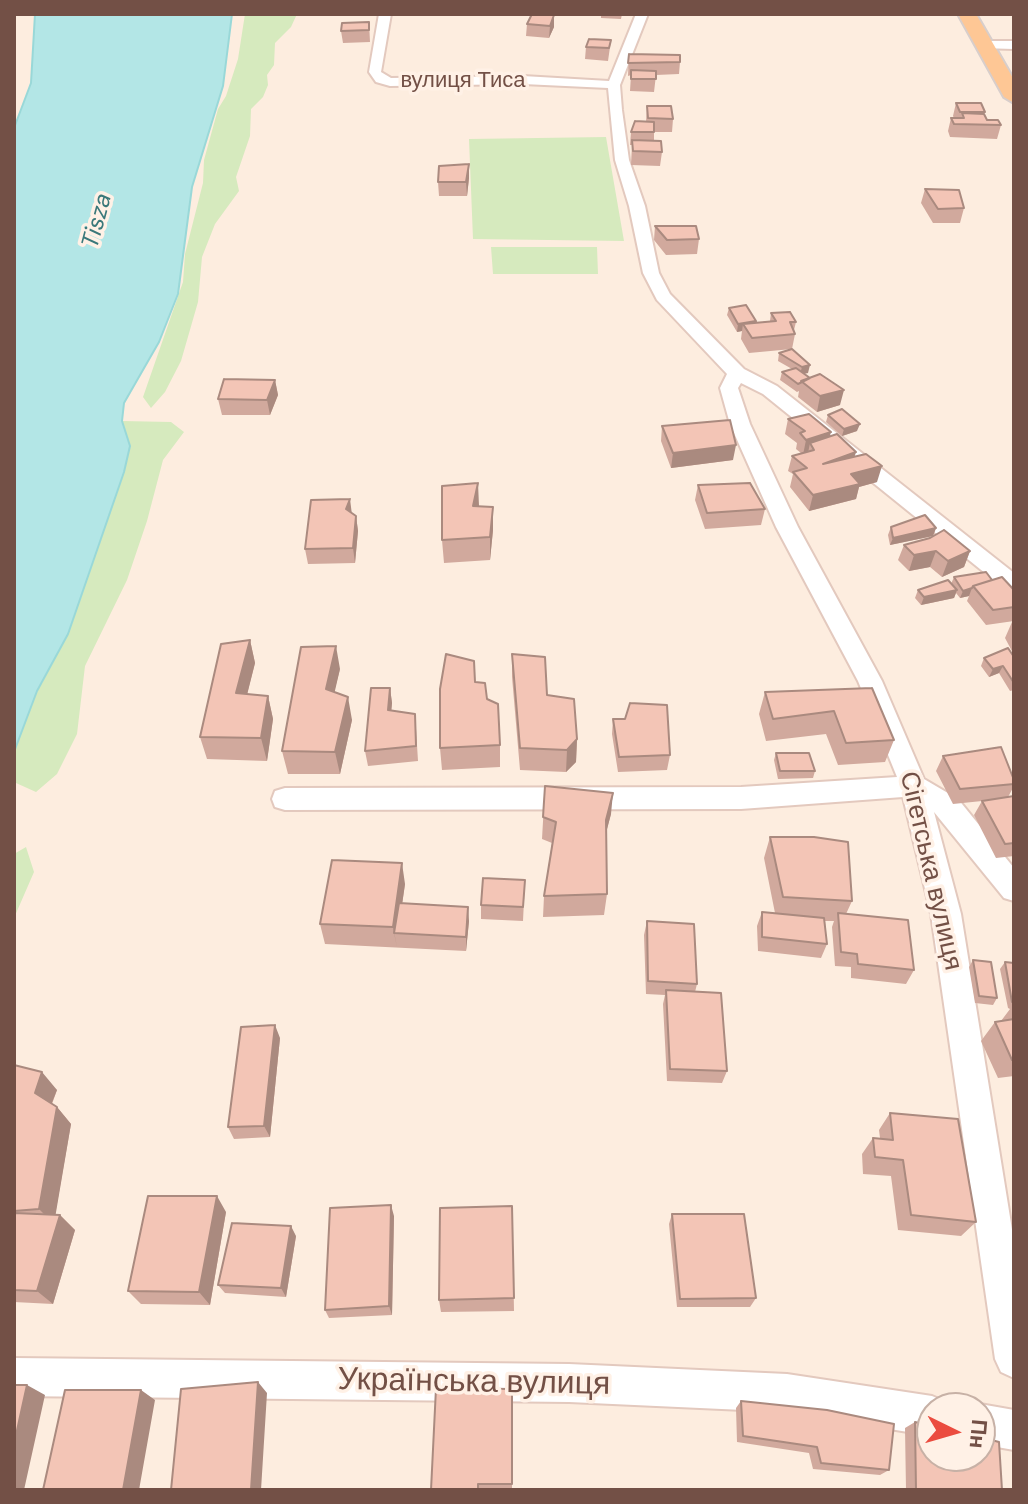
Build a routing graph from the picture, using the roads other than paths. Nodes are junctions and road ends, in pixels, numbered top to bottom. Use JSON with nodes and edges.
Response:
{"nodes":[{"id":1,"x":385,"y":14,"type":"edge"},
{"id":2,"x":642,"y":14,"type":"edge"},
{"id":3,"x":967,"y":14,"type":"edge"},
{"id":4,"x":984,"y":45,"type":"junction"},
{"id":5,"x":1014,"y":45,"type":"edge"},
{"id":6,"x":614,"y":85,"type":"junction"},
{"id":7,"x":1014,"y":97,"type":"edge"},
{"id":8,"x":737,"y":373,"type":"junction"},
{"id":9,"x":1014,"y":585,"type":"edge"},
{"id":10,"x":914,"y":786,"type":"junction"},
{"id":11,"x":285,"y":799,"type":"dead end"},
{"id":12,"x":1014,"y":889,"type":"edge"},
{"id":13,"x":1014,"y":1359,"type":"edge"},
{"id":14,"x":14,"y":1377,"type":"edge"},
{"id":15,"x":916,"y":1413,"type":"edge"}],
"edges":[{"from":1,"to":6,"type":"street","name":"вулиця Тиса"},
{"from":2,"to":6,"type":"street"},
{"from":3,"to":4,"type":"main road"},
{"from":4,"to":5,"type":"street"},
{"from":4,"to":7,"type":"main road"},
{"from":6,"to":8,"type":"street"},
{"from":8,"to":9,"type":"street"},
{"from":8,"to":10,"type":"street","name":"Сігетська вулиця"},
{"from":10,"to":11,"type":"street"},
{"from":10,"to":12,"type":"street"},
{"from":10,"to":13,"type":"street","name":"Сігетська вулиця"},
{"from":14,"to":15,"type":"street","name":"Українська вулиця"}]}
